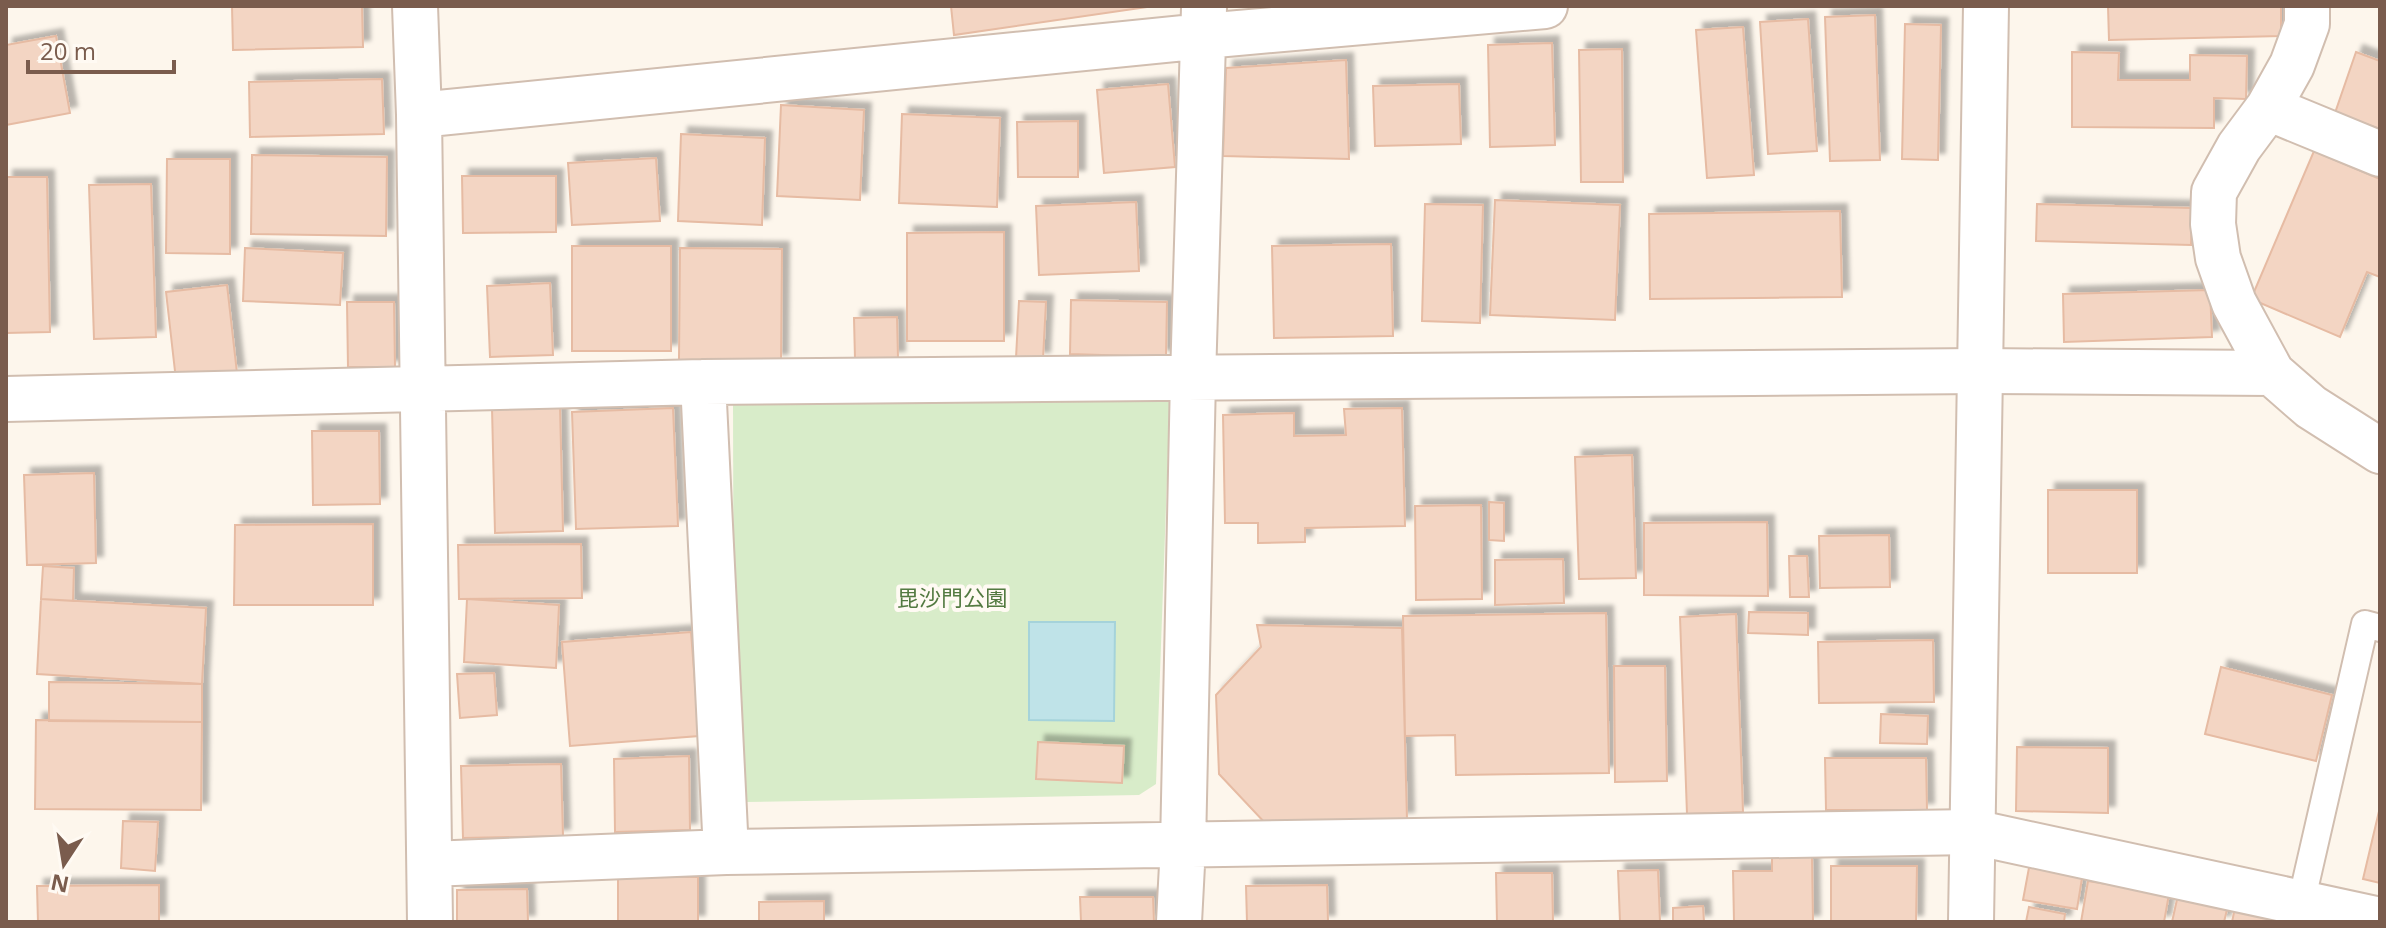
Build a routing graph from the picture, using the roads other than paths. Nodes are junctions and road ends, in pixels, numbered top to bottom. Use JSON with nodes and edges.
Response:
{"nodes":[{"id":1,"x":415,"y":6,"type":"edge"},
{"id":2,"x":1545,"y":6,"type":"edge"},
{"id":3,"x":1986,"y":6,"type":"edge"},
{"id":4,"x":2307,"y":6,"type":"edge"},
{"id":5,"x":1204,"y":21,"type":"edge"},
{"id":6,"x":2268,"y":108,"type":"junction"},
{"id":7,"x":419,"y":115,"type":"junction"},
{"id":8,"x":2380,"y":154,"type":"edge"},
{"id":9,"x":1979,"y":371,"type":"junction"},
{"id":10,"x":2272,"y":373,"type":"junction"},
{"id":11,"x":1193,"y":378,"type":"junction"},
{"id":12,"x":703,"y":382,"type":"junction"},
{"id":13,"x":422,"y":389,"type":"junction"},
{"id":14,"x":6,"y":399,"type":"edge"},
{"id":15,"x":2380,"y":451,"type":"edge"},
{"id":16,"x":2380,"y":628,"type":"edge"},
{"id":17,"x":1973,"y":832,"type":"junction"},
{"id":18,"x":1183,"y":846,"type":"junction"},
{"id":19,"x":726,"y":852,"type":"junction"},
{"id":20,"x":430,"y":864,"type":"junction"},
{"id":21,"x":2301,"y":903,"type":"junction"},
{"id":22,"x":2380,"y":920,"type":"edge"},
{"id":23,"x":430,"y":922,"type":"edge"},
{"id":24,"x":1179,"y":922,"type":"edge"},
{"id":25,"x":1971,"y":922,"type":"edge"}],
"edges":[{"from":1,"to":7,"type":"street"},
{"from":2,"to":5,"type":"street"},
{"from":3,"to":9,"type":"street"},
{"from":4,"to":6,"type":"street"},
{"from":5,"to":7,"type":"street"},
{"from":5,"to":11,"type":"street"},
{"from":6,"to":8,"type":"street"},
{"from":6,"to":10,"type":"street"},
{"from":7,"to":13,"type":"street"},
{"from":9,"to":10,"type":"street"},
{"from":9,"to":11,"type":"street"},
{"from":9,"to":17,"type":"street"},
{"from":10,"to":15,"type":"street"},
{"from":11,"to":12,"type":"street"},
{"from":11,"to":18,"type":"street"},
{"from":12,"to":13,"type":"street"},
{"from":12,"to":19,"type":"street"},
{"from":13,"to":14,"type":"street"},
{"from":13,"to":20,"type":"street"},
{"from":16,"to":21,"type":"lane"},
{"from":17,"to":18,"type":"street"},
{"from":17,"to":21,"type":"street"},
{"from":17,"to":25,"type":"street"},
{"from":18,"to":19,"type":"street"},
{"from":18,"to":24,"type":"street"},
{"from":19,"to":20,"type":"street"},
{"from":20,"to":23,"type":"street"},
{"from":21,"to":22,"type":"street"}]}
